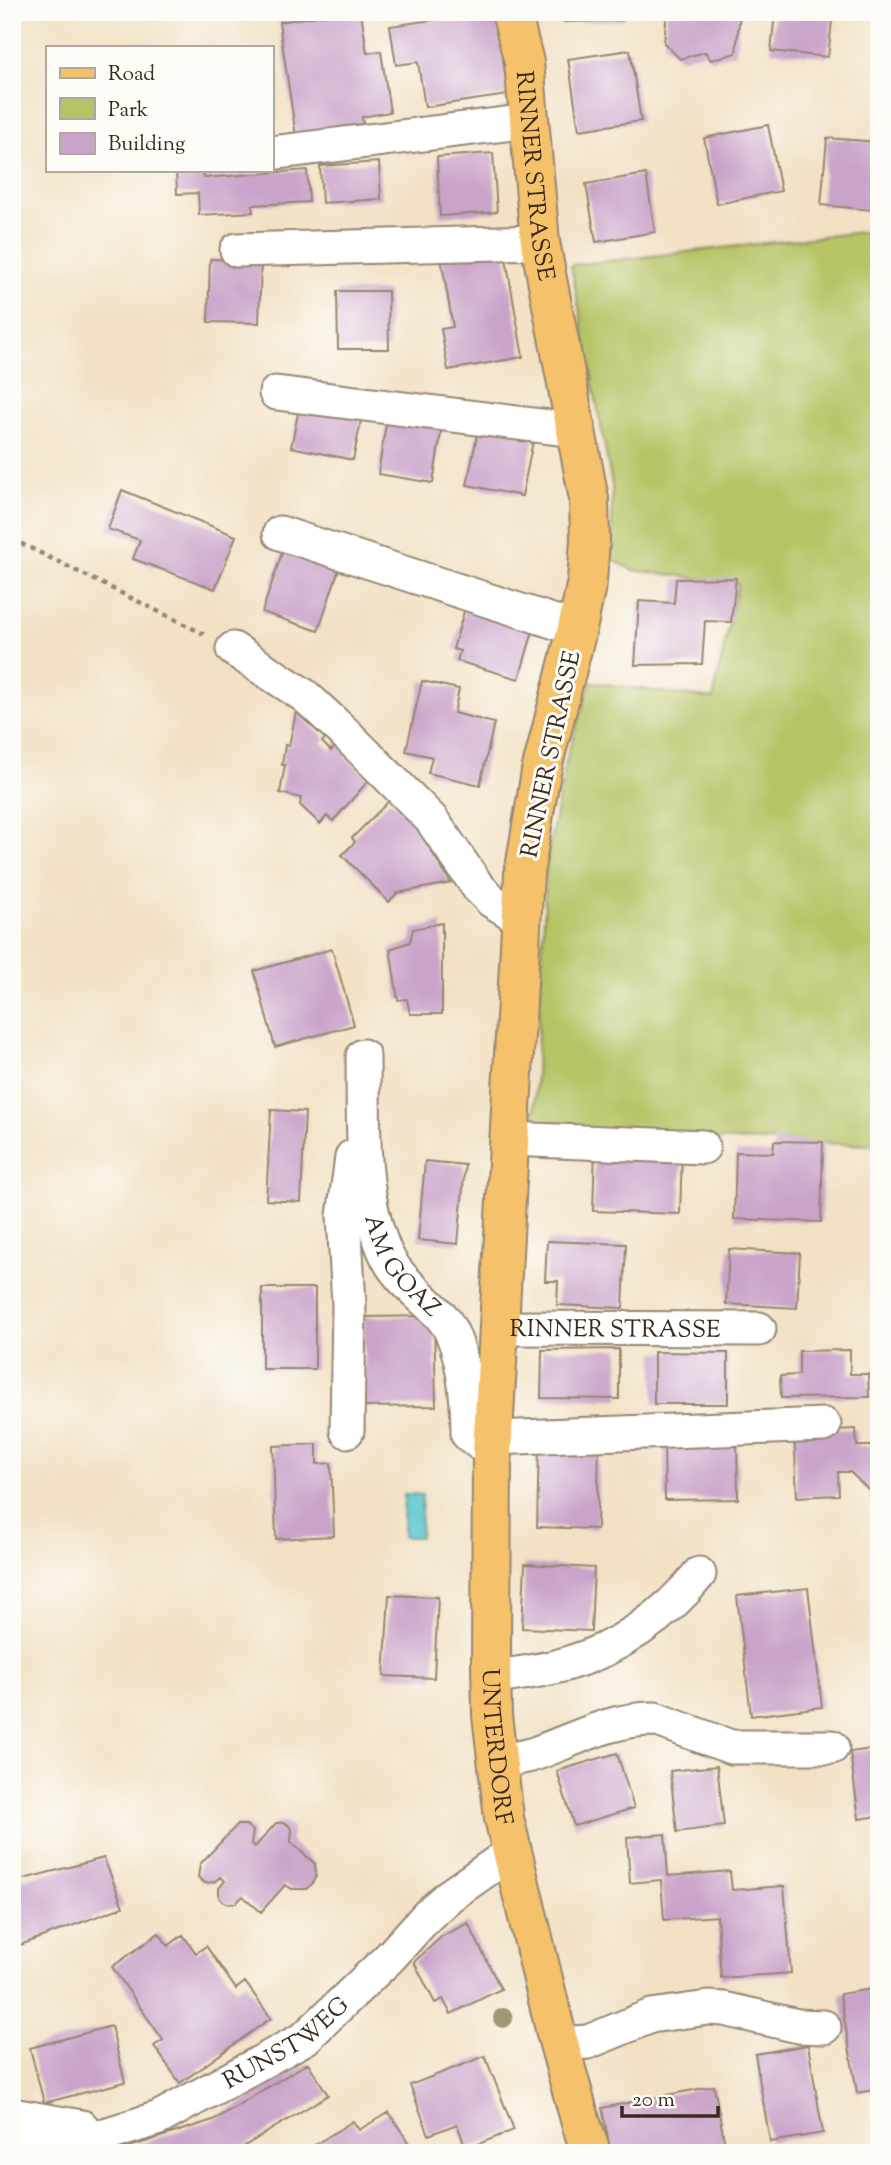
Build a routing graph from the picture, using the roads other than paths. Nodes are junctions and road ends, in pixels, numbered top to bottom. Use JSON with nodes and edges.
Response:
{"nodes":[{"id":1,"x":512,"y":12,"type":"edge"},
{"id":2,"x":529,"y":121,"type":"junction"},
{"id":3,"x":273,"y":153,"type":"edge"},
{"id":4,"x":540,"y":242,"type":"junction"},
{"id":5,"x":237,"y":250,"type":"dead end"},
{"id":6,"x":276,"y":393,"type":"dead end"},
{"id":7,"x":575,"y":428,"type":"junction"},
{"id":8,"x":280,"y":533,"type":"dead end"},
{"id":9,"x":577,"y":629,"type":"junction"},
{"id":10,"x":233,"y":649,"type":"road end"},
{"id":11,"x":520,"y":918,"type":"junction"},
{"id":12,"x":363,"y":1056,"type":"dead end"},
{"id":13,"x":509,"y":1139,"type":"junction"},
{"id":14,"x":364,"y":1143,"type":"junction"},
{"id":15,"x":703,"y":1147,"type":"dead end"},
{"id":16,"x":499,"y":1328,"type":"junction"},
{"id":17,"x":759,"y":1329,"type":"dead end"},
{"id":18,"x":824,"y":1425,"type":"dead end"},
{"id":19,"x":347,"y":1431,"type":"dead end"},
{"id":20,"x":493,"y":1445,"type":"junction"},
{"id":21,"x":699,"y":1574,"type":"dead end"},
{"id":22,"x":491,"y":1678,"type":"junction"},
{"id":23,"x":832,"y":1747,"type":"dead end"},
{"id":24,"x":496,"y":1762,"type":"junction"},
{"id":25,"x":512,"y":1852,"type":"junction"},
{"id":26,"x":824,"y":2027,"type":"dead end"},
{"id":27,"x":559,"y":2044,"type":"junction"},
{"id":28,"x":12,"y":2115,"type":"edge"},
{"id":29,"x":104,"y":2135,"type":"junction"},
{"id":30,"x":12,"y":2145,"type":"edge"},
{"id":31,"x":591,"y":2153,"type":"edge"}],
"edges":[{"from":1,"to":2,"type":"main road","name":"RINNER STRASSE"},
{"from":2,"to":3,"type":"street"},
{"from":2,"to":4,"type":"main road","name":"RINNER STRASSE"},
{"from":4,"to":5,"type":"street"},
{"from":4,"to":7,"type":"main road","name":"RINNER STRASSE"},
{"from":6,"to":7,"type":"street"},
{"from":7,"to":9,"type":"main road","name":"RINNER STRASSE"},
{"from":8,"to":9,"type":"street"},
{"from":9,"to":11,"type":"main road","name":"RINNER STRASSE"},
{"from":10,"to":11,"type":"street"},
{"from":11,"to":13,"type":"main road","name":"RINNER STRASSE"},
{"from":12,"to":14,"type":"street","name":"AM GOAZ"},
{"from":13,"to":15,"type":"street"},
{"from":13,"to":16,"type":"main road","name":"RINNER STRASSE"},
{"from":14,"to":19,"type":"street"},
{"from":14,"to":20,"type":"street","name":"AM GOAZ"},
{"from":16,"to":17,"type":"street","name":"RINNER STRASSE"},
{"from":16,"to":20,"type":"main road","name":"UNTERDORF"},
{"from":18,"to":20,"type":"street"},
{"from":20,"to":22,"type":"main road","name":"UNTERDORF"},
{"from":21,"to":22,"type":"street"},
{"from":22,"to":24,"type":"main road","name":"UNTERDORF"},
{"from":23,"to":24,"type":"street"},
{"from":24,"to":25,"type":"main road","name":"UNTERDORF"},
{"from":25,"to":27,"type":"main road","name":"UNTERDORF"},
{"from":25,"to":29,"type":"street","name":"RUNSTWEG"},
{"from":26,"to":27,"type":"street"},
{"from":27,"to":31,"type":"main road","name":"UNTERDORF"},
{"from":28,"to":29,"type":"street"},
{"from":29,"to":30,"type":"street","name":"RUNSTWEG"}]}
